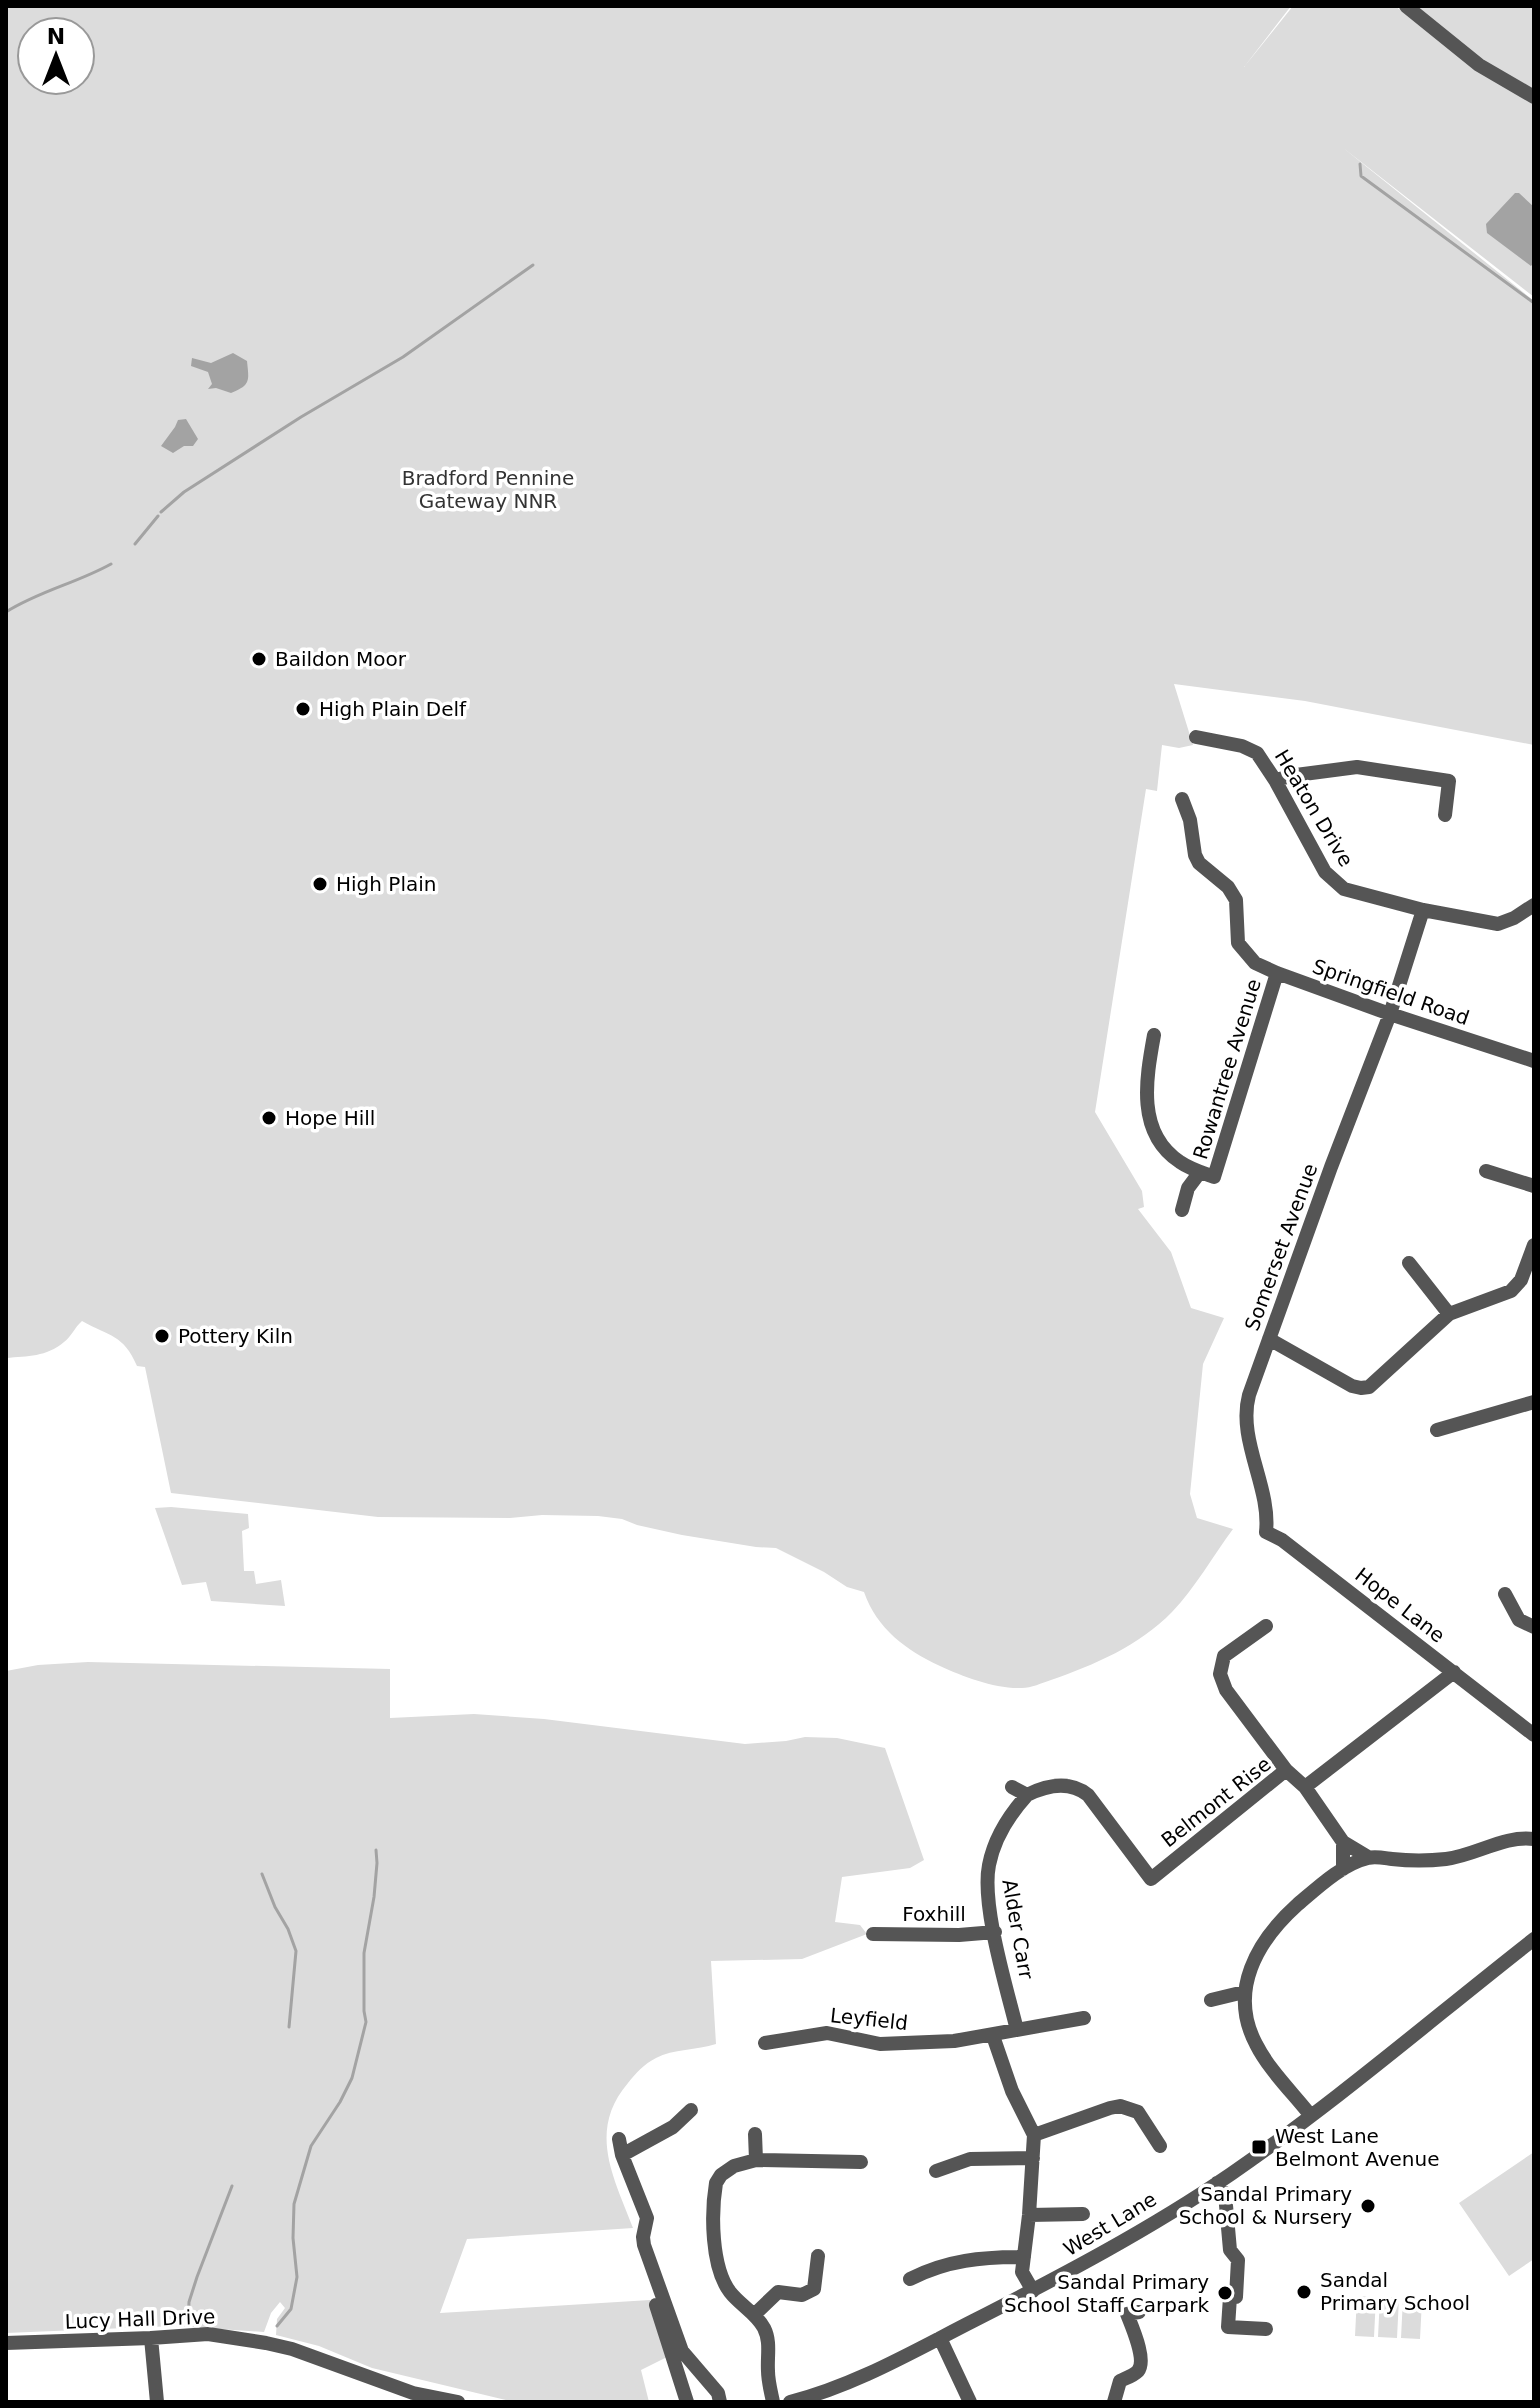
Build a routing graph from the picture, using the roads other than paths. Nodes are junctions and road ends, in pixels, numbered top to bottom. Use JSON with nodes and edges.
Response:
{"nodes":[{"id":1,"x":1406,"y":6,"type":"edge"},
{"id":2,"x":1534,"y":97,"type":"edge"},
{"id":3,"x":1196,"y":737,"type":"dead end"},
{"id":4,"x":1275,"y":780,"type":"junction"},
{"id":5,"x":1182,"y":799,"type":"dead end"},
{"id":6,"x":1445,"y":815,"type":"dead end"},
{"id":7,"x":1534,"y":905,"type":"edge"},
{"id":8,"x":1423,"y":910,"type":"junction"},
{"id":9,"x":1277,"y":973,"type":"junction"},
{"id":10,"x":1390,"y":1014,"type":"junction"},
{"id":11,"x":1154,"y":1035,"type":"dead end"},
{"id":12,"x":1534,"y":1061,"type":"edge"},
{"id":13,"x":1486,"y":1171,"type":"dead end"},
{"id":14,"x":1207,"y":1174,"type":"junction"},
{"id":15,"x":1534,"y":1186,"type":"edge"},
{"id":16,"x":1182,"y":1210,"type":"dead end"},
{"id":17,"x":1534,"y":1245,"type":"edge"},
{"id":18,"x":1409,"y":1263,"type":"dead end"},
{"id":19,"x":1449,"y":1314,"type":"junction"},
{"id":20,"x":1269,"y":1339,"type":"junction"},
{"id":21,"x":1534,"y":1402,"type":"edge"},
{"id":22,"x":1437,"y":1430,"type":"dead end"},
{"id":23,"x":1262,"y":1498,"type":"joint"},
{"id":24,"x":1505,"y":1594,"type":"dead end"},
{"id":25,"x":1266,"y":1626,"type":"dead end"},
{"id":26,"x":1534,"y":1627,"type":"edge"},
{"id":27,"x":1454,"y":1672,"type":"junction"},
{"id":28,"x":1534,"y":1735,"type":"edge"},
{"id":29,"x":1286,"y":1770,"type":"junction"},
{"id":30,"x":1012,"y":1787,"type":"dead end"},
{"id":31,"x":1305,"y":1787,"type":"junction"},
{"id":32,"x":1027,"y":1795,"type":"junction"},
{"id":33,"x":1534,"y":1839,"type":"edge"},
{"id":34,"x":1343,"y":1842,"type":"junction"},
{"id":35,"x":1368,"y":1857,"type":"junction"},
{"id":36,"x":1343,"y":1869,"type":"junction"},
{"id":37,"x":995,"y":1932,"type":"junction"},
{"id":38,"x":873,"y":1934,"type":"dead end"},
{"id":39,"x":1534,"y":1939,"type":"edge"},
{"id":40,"x":1244,"y":1992,"type":"junction"},
{"id":41,"x":1211,"y":2000,"type":"dead end"},
{"id":42,"x":1084,"y":2018,"type":"dead end"},
{"id":43,"x":1017,"y":2030,"type":"junction"},
{"id":44,"x":993,"y":2036,"type":"junction"},
{"id":45,"x":765,"y":2043,"type":"dead end"},
{"id":46,"x":691,"y":2110,"type":"dead end"},
{"id":47,"x":1311,"y":2116,"type":"junction"},
{"id":48,"x":755,"y":2134,"type":"dead end"},
{"id":49,"x":1034,"y":2135,"type":"junction"},
{"id":50,"x":619,"y":2139,"type":"dead end"},
{"id":51,"x":1160,"y":2146,"type":"dead end"},
{"id":52,"x":622,"y":2155,"type":"junction"},
{"id":53,"x":1033,"y":2158,"type":"junction"},
{"id":54,"x":763,"y":2160,"type":"junction"},
{"id":55,"x":861,"y":2162,"type":"dead end"},
{"id":56,"x":936,"y":2171,"type":"dead end"},
{"id":57,"x":1217,"y":2183,"type":"junction"},
{"id":58,"x":1083,"y":2214,"type":"dead end"},
{"id":59,"x":1029,"y":2215,"type":"junction"},
{"id":60,"x":818,"y":2256,"type":"dead end"},
{"id":61,"x":1024,"y":2257,"type":"junction"},
{"id":62,"x":910,"y":2279,"type":"dead end"},
{"id":63,"x":1033,"y":2291,"type":"junction"},
{"id":64,"x":655,"y":2301,"type":"dead end"},
{"id":65,"x":1139,"y":2312,"type":"dead end"},
{"id":66,"x":755,"y":2314,"type":"junction"},
{"id":67,"x":1266,"y":2329,"type":"dead end"},
{"id":68,"x":151,"y":2338,"type":"junction"},
{"id":69,"x":940,"y":2338,"type":"junction"},
{"id":70,"x":6,"y":2343,"type":"edge"},
{"id":71,"x":401,"y":2395,"type":"edge"},
{"id":72,"x":157,"y":2402,"type":"edge"},
{"id":73,"x":458,"y":2402,"type":"edge"},
{"id":74,"x":687,"y":2402,"type":"edge"},
{"id":75,"x":720,"y":2402,"type":"edge"},
{"id":76,"x":773,"y":2402,"type":"edge"},
{"id":77,"x":790,"y":2402,"type":"edge"},
{"id":78,"x":970,"y":2402,"type":"edge"},
{"id":79,"x":1114,"y":2402,"type":"edge"}],
"edges":[{"from":1,"to":2,"type":"street"},
{"from":3,"to":4,"type":"street","name":"Heaton Drive"},
{"from":4,"to":6,"type":"street"},
{"from":4,"to":8,"type":"street","name":"Heaton Drive"},
{"from":5,"to":9,"type":"street","name":"Springfield Road"},
{"from":7,"to":8,"type":"street","name":"Heaton Drive"},
{"from":8,"to":10,"type":"street","name":"Somerset Avenue"},
{"from":9,"to":10,"type":"street","name":"Springfield Road"},
{"from":9,"to":14,"type":"street","name":"Rowantree Avenue"},
{"from":10,"to":12,"type":"street","name":"Springfield Road"},
{"from":10,"to":20,"type":"street","name":"Somerset Avenue"},
{"from":11,"to":14,"type":"street"},
{"from":13,"to":15,"type":"street"},
{"from":14,"to":16,"type":"street","name":"Rowantree Avenue"},
{"from":17,"to":19,"type":"street"},
{"from":18,"to":19,"type":"street"},
{"from":19,"to":20,"type":"street"},
{"from":20,"to":23,"type":"street","name":"Somerset Avenue"},
{"from":21,"to":22,"type":"street"},
{"from":23,"to":27,"type":"street","name":"Hope Lane"},
{"from":24,"to":26,"type":"street"},
{"from":25,"to":29,"type":"street"},
{"from":27,"to":28,"type":"street","name":"Hope Lane"},
{"from":27,"to":31,"type":"street"},
{"from":29,"to":31,"type":"street","name":"Belmont Rise"},
{"from":29,"to":32,"type":"street","name":"Belmont Rise"},
{"from":30,"to":32,"type":"street"},
{"from":31,"to":34,"type":"street","name":"Belmont Rise"},
{"from":32,"to":37,"type":"street","name":"Alder Carr"},
{"from":33,"to":35,"type":"street"},
{"from":34,"to":35,"type":"street"},
{"from":34,"to":36,"type":"street"},
{"from":35,"to":36,"type":"street"},
{"from":36,"to":40,"type":"street"},
{"from":37,"to":38,"type":"street","name":"Foxhill"},
{"from":37,"to":43,"type":"street","name":"Alder Carr"},
{"from":39,"to":47,"type":"street","name":"West Lane"},
{"from":40,"to":41,"type":"street"},
{"from":40,"to":47,"type":"street"},
{"from":42,"to":43,"type":"street","name":"Leyfield"},
{"from":43,"to":44,"type":"street","name":"Leyfield"},
{"from":44,"to":45,"type":"street","name":"Leyfield"},
{"from":44,"to":49,"type":"street"},
{"from":46,"to":52,"type":"street"},
{"from":47,"to":57,"type":"street","name":"West Lane"},
{"from":48,"to":54,"type":"street"},
{"from":49,"to":51,"type":"street"},
{"from":49,"to":53,"type":"street"},
{"from":50,"to":52,"type":"street"},
{"from":52,"to":75,"type":"street"},
{"from":53,"to":56,"type":"street"},
{"from":53,"to":59,"type":"street"},
{"from":54,"to":55,"type":"street"},
{"from":54,"to":66,"type":"street"},
{"from":57,"to":63,"type":"street","name":"West Lane"},
{"from":57,"to":67,"type":"street"},
{"from":58,"to":59,"type":"street"},
{"from":59,"to":61,"type":"street"},
{"from":60,"to":66,"type":"street"},
{"from":61,"to":62,"type":"street"},
{"from":61,"to":63,"type":"street"},
{"from":63,"to":69,"type":"street","name":"West Lane"},
{"from":64,"to":74,"type":"street"},
{"from":65,"to":79,"type":"street"},
{"from":66,"to":76,"type":"street"},
{"from":68,"to":70,"type":"street","name":"Lucy Hall Drive"},
{"from":68,"to":71,"type":"street","name":"Lucy Hall Drive"},
{"from":68,"to":72,"type":"street"},
{"from":69,"to":77,"type":"street","name":"West Lane"},
{"from":69,"to":78,"type":"street"},
{"from":71,"to":73,"type":"street","name":"Lucy Hall Drive"}]}
